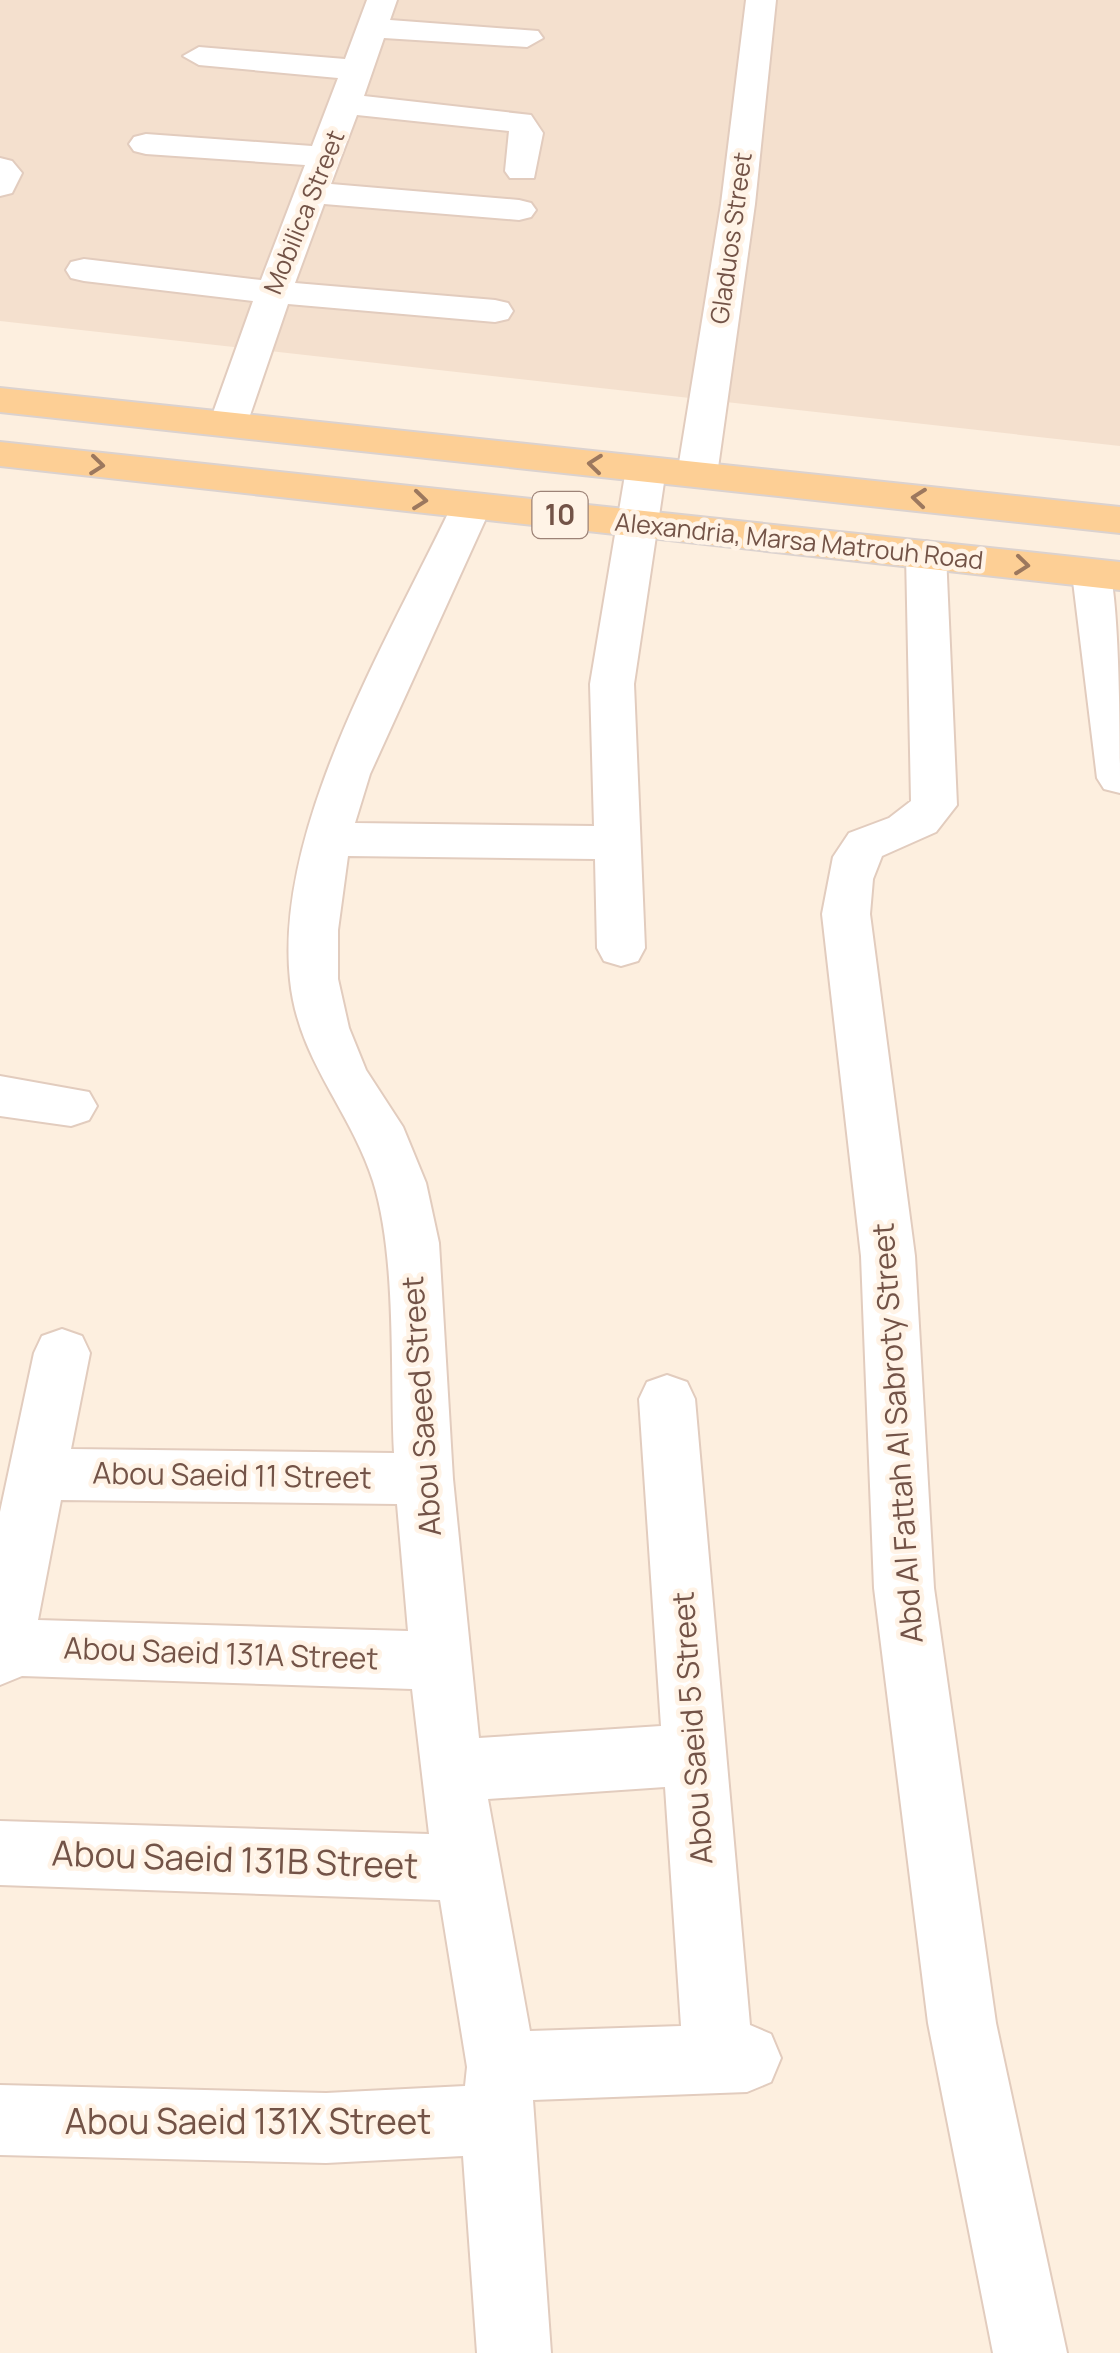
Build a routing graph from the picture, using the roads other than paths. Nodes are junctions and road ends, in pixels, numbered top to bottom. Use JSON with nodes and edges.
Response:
{"nodes":[{"id":1,"x":761,"y":0,"type":"edge"},
{"id":2,"x":377,"y":14,"type":"edge"},
{"id":3,"x":527,"y":38,"type":"dead end"},
{"id":4,"x":199,"y":56,"type":"dead end"},
{"id":5,"x":358,"y":70,"type":"junction"},
{"id":6,"x":346,"y":104,"type":"junction"},
{"id":7,"x":146,"y":144,"type":"dead end"},
{"id":8,"x":328,"y":157,"type":"junction"},
{"id":9,"x":0,"y":168,"type":"edge"},
{"id":10,"x":522,"y":171,"type":"dead end"},
{"id":11,"x":0,"y":186,"type":"edge"},
{"id":12,"x":313,"y":193,"type":"junction"},
{"id":13,"x":519,"y":210,"type":"dead end"},
{"id":14,"x":84,"y":270,"type":"dead end"},
{"id":15,"x":271,"y":292,"type":"junction"},
{"id":16,"x":496,"y":311,"type":"dead end"},
{"id":17,"x":0,"y":400,"type":"edge"},
{"id":18,"x":228,"y":424,"type":"junction"},
{"id":19,"x":0,"y":454,"type":"edge"},
{"id":20,"x":646,"y":469,"type":"junction"},
{"id":21,"x":696,"y":475,"type":"junction"},
{"id":22,"x":800,"y":486,"type":"junction"},
{"id":23,"x":472,"y":506,"type":"junction"},
{"id":24,"x":1120,"y":520,"type":"edge"},
{"id":25,"x":636,"y":523,"type":"junction"},
{"id":26,"x":792,"y":540,"type":"junction"},
{"id":27,"x":926,"y":554,"type":"junction"},
{"id":28,"x":1107,"y":574,"type":"edge"},
{"id":29,"x":1120,"y":778,"type":"edge"},
{"id":30,"x":327,"y":840,"type":"junction"},
{"id":31,"x":614,"y":842,"type":"junction"},
{"id":32,"x":622,"y":948,"type":"dead end"},
{"id":33,"x":0,"y":1096,"type":"edge"},
{"id":34,"x":72,"y":1106,"type":"dead end"},
{"id":35,"x":62,"y":1353,"type":"dead end"},
{"id":36,"x":667,"y":1400,"type":"dead end"},
{"id":37,"x":39,"y":1474,"type":"junction"},
{"id":38,"x":424,"y":1479,"type":"junction"},
{"id":39,"x":1,"y":1651,"type":"edge"},
{"id":40,"x":440,"y":1662,"type":"junction"},
{"id":41,"x":696,"y":1754,"type":"junction"},
{"id":42,"x":450,"y":1771,"type":"junction"},
{"id":43,"x":0,"y":1853,"type":"edge"},
{"id":44,"x":470,"y":1868,"type":"junction"},
{"id":45,"x":733,"y":2058,"type":"joint"},
{"id":46,"x":499,"y":2093,"type":"junction"},
{"id":47,"x":0,"y":2120,"type":"edge"},
{"id":48,"x":514,"y":2353,"type":"edge"},
{"id":49,"x":1030,"y":2353,"type":"edge"}],
"edges":[{"from":1,"to":21,"type":"street","name":"Gladuos Street"},
{"from":2,"to":3,"type":"street"},
{"from":2,"to":5,"type":"street","name":"Mobilica Street"},
{"from":4,"to":5,"type":"street"},
{"from":5,"to":6,"type":"street","name":"Mobilica Street"},
{"from":6,"to":8,"type":"street","name":"Mobilica Street"},
{"from":6,"to":10,"type":"street"},
{"from":7,"to":8,"type":"street"},
{"from":8,"to":12,"type":"street","name":"Mobilica Street"},
{"from":9,"to":11,"type":"street"},
{"from":12,"to":13,"type":"street"},
{"from":12,"to":15,"type":"street","name":"Mobilica Street"},
{"from":14,"to":15,"type":"street"},
{"from":15,"to":16,"type":"street"},
{"from":15,"to":18,"type":"street","name":"Mobilica Street"},
{"from":17,"to":18,"type":"main road","name":"Alexandria, Marsa Matrouh Road","number":"10"},
{"from":20,"to":18,"type":"main road","name":"Alexandria, Marsa Matrouh Road","number":"10","one_way":true},
{"from":19,"to":23,"type":"main road","name":"Alexandria, Marsa Matrouh Road","number":"10","one_way":true},
{"from":20,"to":21,"type":"main road","name":"Alexandria, Marsa Matrouh Road","number":"10"},
{"from":20,"to":25,"type":"street"},
{"from":21,"to":22,"type":"main road","name":"Alexandria, Marsa Matrouh Road","number":"10"},
{"from":24,"to":22,"type":"main road","name":"Alexandria, Marsa Matrouh Road","number":"10","one_way":true},
{"from":22,"to":26,"type":"main road"},
{"from":23,"to":25,"type":"main road","name":"Alexandria, Marsa Matrouh Road","number":"10"},
{"from":23,"to":30,"type":"street","name":"Abou Saeed Street"},
{"from":25,"to":26,"type":"main road","name":"Alexandria, Marsa Matrouh Road","number":"10"},
{"from":25,"to":31,"type":"street"},
{"from":26,"to":27,"type":"main road","name":"Alexandria, Marsa Matrouh Road","number":"10"},
{"from":27,"to":28,"type":"main road","name":"Alexandria, Marsa Matrouh Road","number":"10","one_way":true},
{"from":27,"to":49,"type":"street","name":"Abd Al Fattah Al Sabroty Street"},
{"from":28,"to":29,"type":"street"},
{"from":30,"to":31,"type":"street"},
{"from":30,"to":38,"type":"street","name":"Abou Saeed Street"},
{"from":31,"to":32,"type":"street"},
{"from":33,"to":34,"type":"street"},
{"from":35,"to":37,"type":"street"},
{"from":36,"to":41,"type":"street","name":"Abou Saeid 5 Street"},
{"from":37,"to":38,"type":"street","name":"Abou Saeid 11 Street"},
{"from":37,"to":39,"type":"street"},
{"from":38,"to":40,"type":"street","name":"Abou Saeed Street"},
{"from":39,"to":40,"type":"street","name":"Abou Saeid 131A Street"},
{"from":40,"to":42,"type":"street","name":"Abou Saeed Street"},
{"from":41,"to":42,"type":"street"},
{"from":41,"to":45,"type":"street","name":"Abou Saeid 5 Street"},
{"from":42,"to":44,"type":"street","name":"Abou Saeed Street"},
{"from":43,"to":44,"type":"street","name":"Abou Saeid 131B Street"},
{"from":44,"to":46,"type":"street","name":"Abou Saeed Street"},
{"from":45,"to":46,"type":"street","name":"Abou Saeid 131X Street"},
{"from":46,"to":47,"type":"street","name":"Abou Saeid 131X Street"},
{"from":46,"to":48,"type":"street","name":"Abou Saeed Street"}]}
